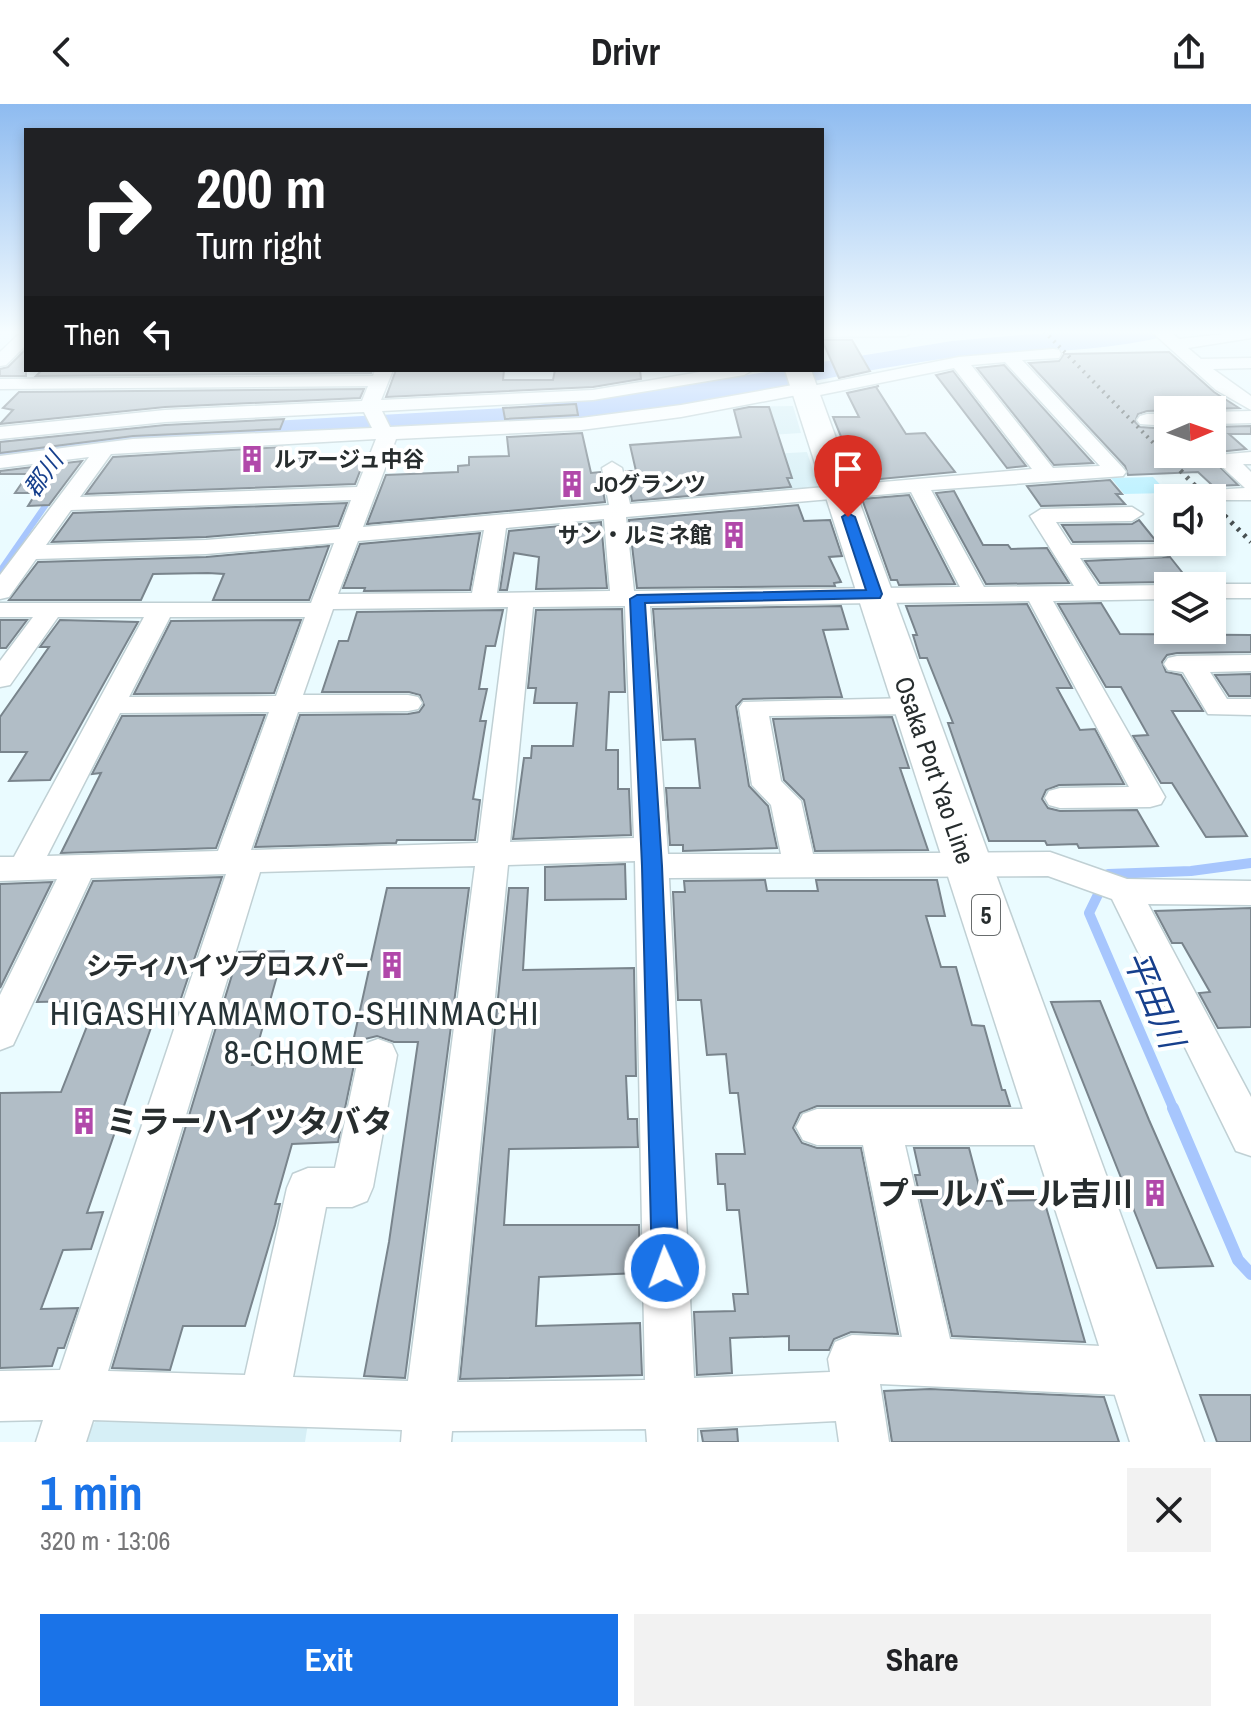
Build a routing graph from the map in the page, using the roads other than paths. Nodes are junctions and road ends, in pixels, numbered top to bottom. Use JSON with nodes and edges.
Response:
{"nodes":[{"id":1,"x":98,"y":393,"type":"edge"},
{"id":2,"x":181,"y":393,"type":"edge"},
{"id":3,"x":375,"y":393,"type":"edge"},
{"id":4,"x":516,"y":393,"type":"edge"},
{"id":5,"x":599,"y":393,"type":"edge"},
{"id":6,"x":755,"y":393,"type":"edge"},
{"id":7,"x":805,"y":393,"type":"edge"},
{"id":8,"x":984,"y":393,"type":"edge"},
{"id":9,"x":1044,"y":393,"type":"edge"},
{"id":10,"x":1233,"y":393,"type":"edge"},
{"id":11,"x":515,"y":399,"type":"junction"},
{"id":12,"x":1251,"y":404,"type":"edge"},
{"id":13,"x":370,"y":405,"type":"junction"},
{"id":14,"x":165,"y":416,"type":"junction"},
{"id":15,"x":1251,"y":417,"type":"edge"},
{"id":16,"x":1226,"y":418,"type":"edge"},
{"id":17,"x":1147,"y":420,"type":"dead end"},
{"id":18,"x":1154,"y":420,"type":"edge"},
{"id":19,"x":71,"y":425,"type":"junction"},
{"id":20,"x":0,"y":433,"type":"edge"},
{"id":21,"x":383,"y":442,"type":"junction"},
{"id":22,"x":91,"y":452,"type":"junction"},
{"id":23,"x":276,"y":456,"type":"dead end"},
{"id":24,"x":1251,"y":458,"type":"edge"},
{"id":25,"x":0,"y":462,"type":"edge"},
{"id":26,"x":612,"y":468,"type":"dead end"},
{"id":27,"x":1047,"y":474,"type":"junction"},
{"id":28,"x":1251,"y":483,"type":"edge"},
{"id":29,"x":918,"y":485,"type":"junction"},
{"id":30,"x":840,"y":492,"type":"junction"},
{"id":31,"x":366,"y":493,"type":"junction"},
{"id":32,"x":1251,"y":494,"type":"edge"},
{"id":33,"x":1226,"y":495,"type":"edge"},
{"id":34,"x":65,"y":504,"type":"junction"},
{"id":35,"x":618,"y":511,"type":"junction"},
{"id":36,"x":1132,"y":514,"type":"dead end"},
{"id":37,"x":496,"y":522,"type":"junction"},
{"id":38,"x":350,"y":534,"type":"junction"},
{"id":39,"x":1154,"y":549,"type":"edge"},
{"id":40,"x":29,"y":552,"type":"junction"},
{"id":41,"x":1064,"y":552,"type":"junction"},
{"id":42,"x":1226,"y":591,"type":"edge"},
{"id":43,"x":1251,"y":591,"type":"edge"},
{"id":44,"x":0,"y":592,"type":"edge"},
{"id":45,"x":1154,"y":592,"type":"edge"},
{"id":46,"x":1091,"y":593,"type":"junction"},
{"id":47,"x":875,"y":594,"type":"junction"},
{"id":48,"x":976,"y":594,"type":"junction"},
{"id":49,"x":1037,"y":594,"type":"junction"},
{"id":50,"x":630,"y":599,"type":"junction"},
{"id":51,"x":483,"y":601,"type":"junction"},
{"id":52,"x":521,"y":601,"type":"junction"},
{"id":53,"x":322,"y":606,"type":"junction"},
{"id":54,"x":0,"y":610,"type":"edge"},
{"id":55,"x":51,"y":610,"type":"junction"},
{"id":56,"x":161,"y":610,"type":"junction"},
{"id":57,"x":1251,"y":663,"type":"edge"},
{"id":58,"x":0,"y":679,"type":"edge"},
{"id":59,"x":287,"y":703,"type":"junction"},
{"id":60,"x":408,"y":703,"type":"dead end"},
{"id":61,"x":111,"y":705,"type":"junction"},
{"id":62,"x":913,"y":706,"type":"junction"},
{"id":63,"x":1251,"y":707,"type":"edge"},
{"id":64,"x":1060,"y":798,"type":"dead end"},
{"id":65,"x":491,"y":852,"type":"junction"},
{"id":66,"x":651,"y":858,"type":"junction"},
{"id":67,"x":239,"y":862,"type":"junction"},
{"id":68,"x":967,"y":862,"type":"junction"},
{"id":69,"x":799,"y":864,"type":"junction"},
{"id":70,"x":80,"y":866,"type":"junction"},
{"id":71,"x":12,"y":868,"type":"edge"},
{"id":72,"x":1111,"y":886,"type":"junction"},
{"id":73,"x":1251,"y":893,"type":"edge"},
{"id":74,"x":0,"y":1034,"type":"edge"},
{"id":75,"x":378,"y":1055,"type":"dead end"},
{"id":76,"x":817,"y":1127,"type":"dead end"},
{"id":77,"x":880,"y":1127,"type":"junction"},
{"id":78,"x":1059,"y":1127,"type":"junction"},
{"id":79,"x":1251,"y":1138,"type":"edge"},
{"id":80,"x":931,"y":1362,"type":"junction"},
{"id":81,"x":1143,"y":1372,"type":"junction"},
{"id":82,"x":77,"y":1393,"type":"junction"},
{"id":83,"x":856,"y":1395,"type":"junction"},
{"id":84,"x":0,"y":1396,"type":"edge"},
{"id":85,"x":264,"y":1400,"type":"junction"},
{"id":86,"x":428,"y":1424,"type":"edge"},
{"id":87,"x":671,"y":1424,"type":"edge"},
{"id":88,"x":61,"y":1442,"type":"edge"},
{"id":89,"x":864,"y":1442,"type":"edge"},
{"id":90,"x":1167,"y":1442,"type":"edge"}],
"edges":[{"from":1,"to":19,"type":"street"},
{"from":2,"to":14,"type":"street"},
{"from":3,"to":13,"type":"street"},
{"from":4,"to":11,"type":"street"},
{"from":5,"to":11,"type":"street"},
{"from":6,"to":21,"type":"street"},
{"from":7,"to":30,"type":"main road","name":"Osaka Port Yao Line","number":"5"},
{"from":8,"to":27,"type":"street"},
{"from":9,"to":27,"type":"street"},
{"from":10,"to":12,"type":"street"},
{"from":11,"to":13,"type":"street"},
{"from":13,"to":14,"type":"street"},
{"from":13,"to":21,"type":"street"},
{"from":14,"to":19,"type":"street"},
{"from":15,"to":16,"type":"street"},
{"from":17,"to":18,"type":"street"},
{"from":19,"to":20,"type":"street"},
{"from":21,"to":22,"type":"street"},
{"from":21,"to":23,"type":"street"},
{"from":21,"to":31,"type":"street"},
{"from":22,"to":25,"type":"street"},
{"from":22,"to":34,"type":"street"},
{"from":24,"to":28,"type":"street"},
{"from":26,"to":35,"type":"street"},
{"from":27,"to":29,"type":"street"},
{"from":29,"to":30,"type":"street"},
{"from":29,"to":48,"type":"street"},
{"from":30,"to":35,"type":"street"},
{"from":30,"to":47,"type":"main road","name":"Osaka Port Yao Line","number":"5"},
{"from":31,"to":34,"type":"street"},
{"from":31,"to":38,"type":"street"},
{"from":32,"to":33,"type":"street"},
{"from":34,"to":40,"type":"street"},
{"from":35,"to":37,"type":"street"},
{"from":35,"to":50,"type":"street"},
{"from":36,"to":41,"type":"street"},
{"from":37,"to":38,"type":"street"},
{"from":37,"to":51,"type":"street"},
{"from":38,"to":40,"type":"street"},
{"from":38,"to":53,"type":"street"},
{"from":39,"to":41,"type":"street"},
{"from":40,"to":44,"type":"street"},
{"from":41,"to":46,"type":"street"},
{"from":42,"to":43,"type":"street"},
{"from":45,"to":46,"type":"street"},
{"from":46,"to":49,"type":"street"},
{"from":47,"to":48,"type":"street"},
{"from":47,"to":50,"type":"street"},
{"from":47,"to":62,"type":"main road","name":"Osaka Port Yao Line","number":"5"},
{"from":48,"to":49,"type":"street"},
{"from":49,"to":64,"type":"street"},
{"from":50,"to":52,"type":"street"},
{"from":50,"to":66,"type":"street"},
{"from":51,"to":52,"type":"street"},
{"from":51,"to":53,"type":"street"},
{"from":52,"to":65,"type":"street"},
{"from":53,"to":56,"type":"street"},
{"from":53,"to":59,"type":"street"},
{"from":54,"to":55,"type":"street"},
{"from":55,"to":56,"type":"street"},
{"from":55,"to":58,"type":"street"},
{"from":56,"to":61,"type":"street"},
{"from":57,"to":63,"type":"street"},
{"from":59,"to":60,"type":"street"},
{"from":59,"to":61,"type":"street"},
{"from":59,"to":67,"type":"street"},
{"from":61,"to":71,"type":"street"},
{"from":62,"to":68,"type":"main road","name":"Osaka Port Yao Line","number":"5"},
{"from":62,"to":69,"type":"street"},
{"from":65,"to":66,"type":"street"},
{"from":65,"to":67,"type":"street"},
{"from":65,"to":86,"type":"street"},
{"from":66,"to":69,"type":"street"},
{"from":66,"to":87,"type":"street"},
{"from":67,"to":70,"type":"street"},
{"from":67,"to":82,"type":"street"},
{"from":68,"to":69,"type":"street"},
{"from":68,"to":72,"type":"street"},
{"from":68,"to":78,"type":"main road","name":"Osaka Port Yao Line","number":"5"},
{"from":70,"to":71,"type":"street"},
{"from":70,"to":74,"type":"street"},
{"from":72,"to":73,"type":"street"},
{"from":72,"to":79,"type":"street"},
{"from":75,"to":85,"type":"street"},
{"from":76,"to":77,"type":"street"},
{"from":77,"to":78,"type":"street"},
{"from":77,"to":80,"type":"street"},
{"from":78,"to":81,"type":"main road","name":"Osaka Port Yao Line","number":"5"},
{"from":80,"to":81,"type":"street"},
{"from":80,"to":83,"type":"street"},
{"from":81,"to":90,"type":"main road","name":"Osaka Port Yao Line","number":"5"},
{"from":82,"to":84,"type":"street"},
{"from":82,"to":85,"type":"street"},
{"from":82,"to":88,"type":"street"},
{"from":83,"to":87,"type":"street"},
{"from":83,"to":89,"type":"street"},
{"from":85,"to":86,"type":"street"},
{"from":86,"to":87,"type":"street"}]}
